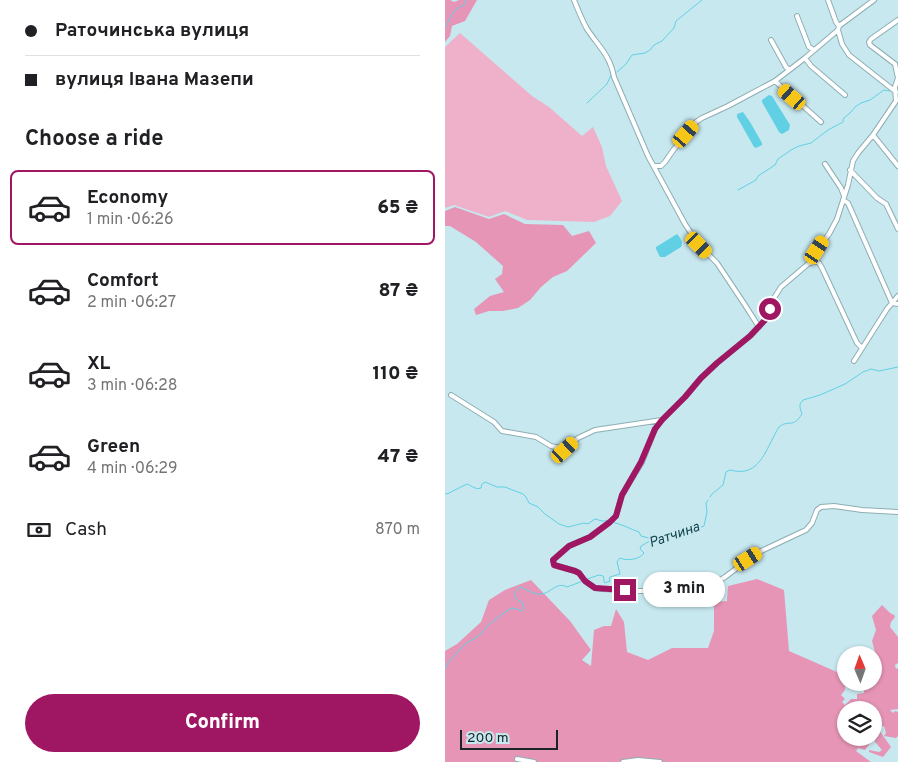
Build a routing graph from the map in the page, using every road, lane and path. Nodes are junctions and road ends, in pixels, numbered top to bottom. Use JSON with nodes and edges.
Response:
{"nodes":[{"id":1,"x":574,"y":0,"type":"edge"},
{"id":2,"x":828,"y":0,"type":"edge"},
{"id":3,"x":874,"y":0,"type":"edge"},
{"id":4,"x":797,"y":16,"type":"dead end"},
{"id":5,"x":898,"y":20,"type":"edge"},
{"id":6,"x":839,"y":28,"type":"junction"},
{"id":7,"x":771,"y":40,"type":"dead end"},
{"id":8,"x":814,"y":50,"type":"junction"},
{"id":9,"x":805,"y":58,"type":"junction"},
{"id":10,"x":789,"y":70,"type":"junction"},
{"id":11,"x":775,"y":81,"type":"junction"},
{"id":12,"x":894,"y":91,"type":"junction"},
{"id":13,"x":845,"y":95,"type":"dead end"},
{"id":14,"x":821,"y":122,"type":"dead end"},
{"id":15,"x":873,"y":135,"type":"junction"},
{"id":16,"x":825,"y":164,"type":"dead end"},
{"id":17,"x":654,"y":166,"type":"junction"},
{"id":18,"x":898,"y":166,"type":"edge"},
{"id":19,"x":851,"y":170,"type":"junction"},
{"id":20,"x":844,"y":198,"type":"junction"},
{"id":21,"x":898,"y":229,"type":"edge"},
{"id":22,"x":815,"y":261,"type":"junction"},
{"id":23,"x":898,"y":296,"type":"edge"},
{"id":24,"x":893,"y":303,"type":"junction"},
{"id":25,"x":898,"y":304,"type":"edge"},
{"id":26,"x":759,"y":327,"type":"junction"},
{"id":27,"x":862,"y":348,"type":"junction"},
{"id":28,"x":854,"y":361,"type":"dead end"},
{"id":29,"x":451,"y":395,"type":"dead end"},
{"id":30,"x":662,"y":420,"type":"junction"},
{"id":31,"x":897,"y":511,"type":"edge"},
{"id":32,"x":517,"y":759,"type":"dead end"},
{"id":33,"x":534,"y":762,"type":"edge"},
{"id":34,"x":623,"y":762,"type":"edge"},
{"id":35,"x":660,"y":762,"type":"edge"}],
"edges":[{"from":1,"to":17,"type":"street"},
{"from":2,"to":6,"type":"street"},
{"from":3,"to":6,"type":"street"},
{"from":4,"to":8,"type":"street"},
{"from":5,"to":12,"type":"street"},
{"from":6,"to":8,"type":"street"},
{"from":6,"to":12,"type":"street"},
{"from":7,"to":10,"type":"street"},
{"from":8,"to":9,"type":"street"},
{"from":9,"to":10,"type":"street"},
{"from":9,"to":13,"type":"street"},
{"from":10,"to":11,"type":"street"},
{"from":11,"to":14,"type":"street"},
{"from":11,"to":17,"type":"street"},
{"from":12,"to":15,"type":"street"},
{"from":15,"to":18,"type":"street"},
{"from":15,"to":19,"type":"street"},
{"from":16,"to":20,"type":"street"},
{"from":17,"to":26,"type":"street"},
{"from":19,"to":20,"type":"street"},
{"from":19,"to":21,"type":"street"},
{"from":20,"to":22,"type":"street"},
{"from":20,"to":24,"type":"street"},
{"from":22,"to":26,"type":"street"},
{"from":22,"to":27,"type":"street"},
{"from":23,"to":24,"type":"street"},
{"from":24,"to":25,"type":"street"},
{"from":24,"to":27,"type":"street"},
{"from":26,"to":30,"type":"street"},
{"from":27,"to":28,"type":"street"},
{"from":29,"to":30,"type":"street"},
{"from":30,"to":31,"type":"street"},
{"from":32,"to":33,"type":"street"},
{"from":34,"to":35,"type":"street"}]}
